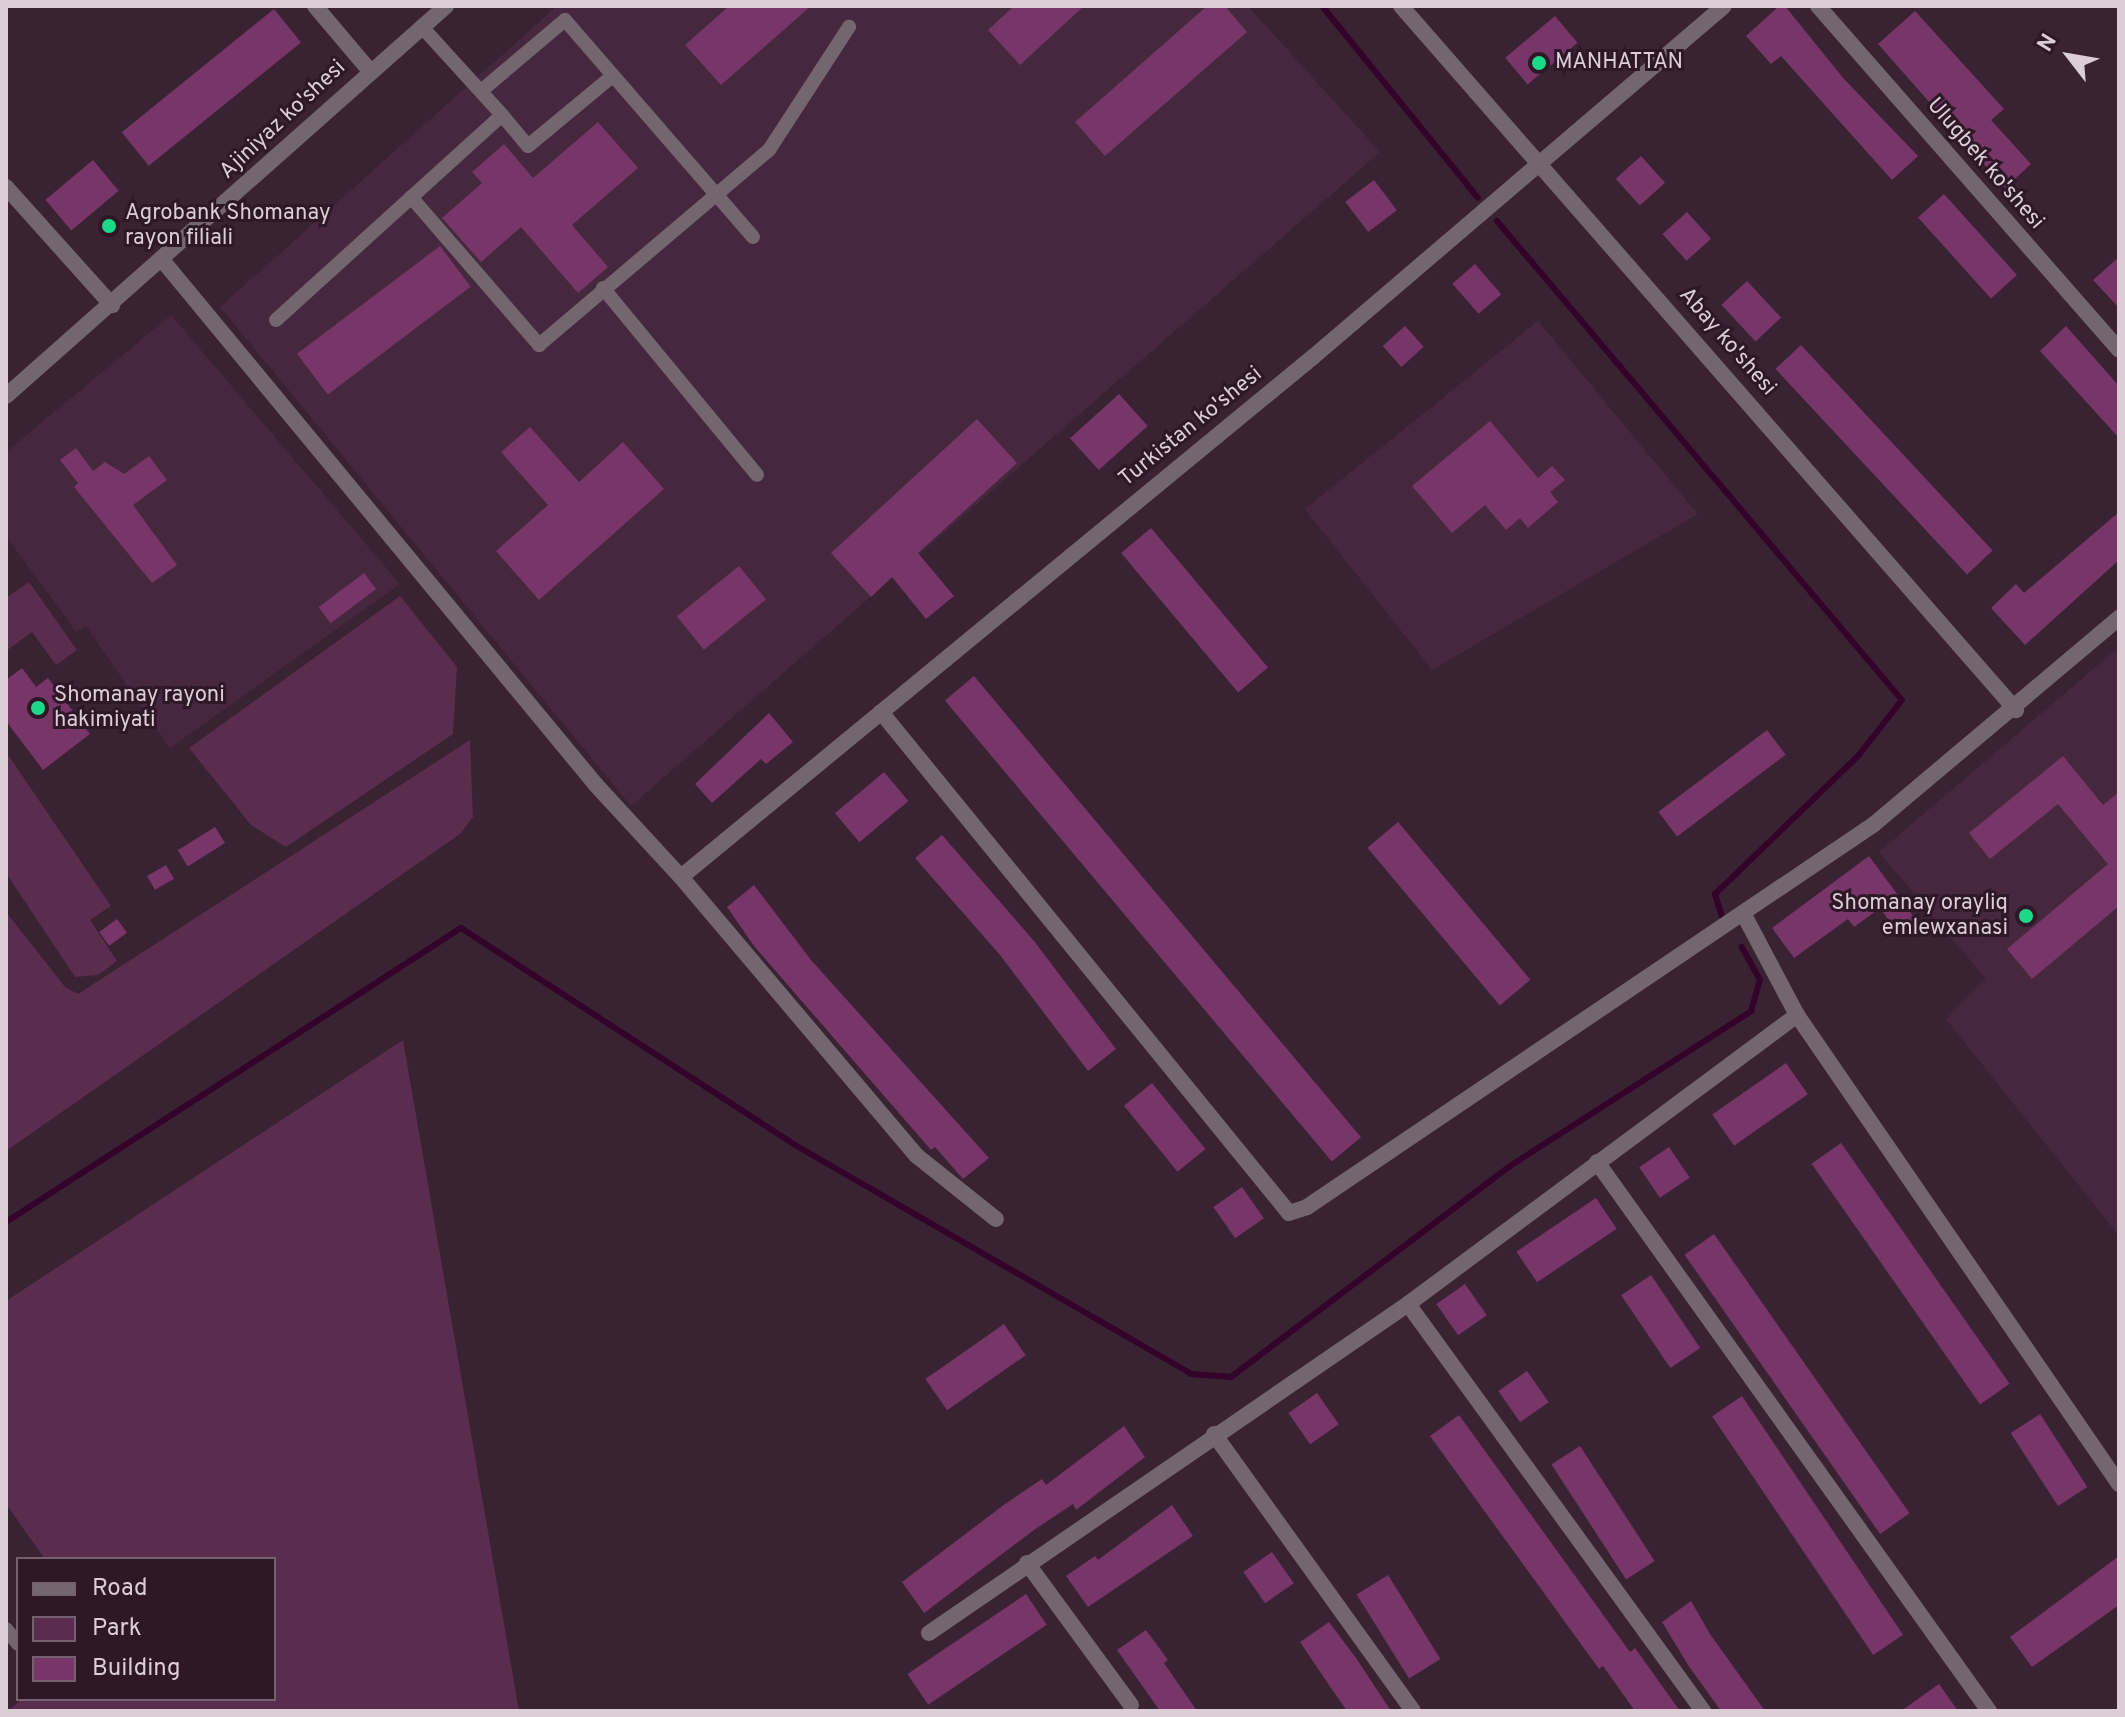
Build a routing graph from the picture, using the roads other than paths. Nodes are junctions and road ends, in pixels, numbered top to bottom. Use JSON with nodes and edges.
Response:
{"nodes":[{"id":1,"x":315,"y":6,"type":"edge"},
{"id":2,"x":446,"y":6,"type":"edge"},
{"id":3,"x":1401,"y":6,"type":"edge"},
{"id":4,"x":1724,"y":6,"type":"edge"},
{"id":5,"x":1818,"y":6,"type":"edge"},
{"id":6,"x":422,"y":27,"type":"junction"},
{"id":7,"x":849,"y":27,"type":"dead end"},
{"id":8,"x":369,"y":70,"type":"junction"},
{"id":9,"x":611,"y":77,"type":"junction"},
{"id":10,"x":481,"y":91,"type":"junction"},
{"id":11,"x":502,"y":115,"type":"junction"},
{"id":12,"x":1541,"y":160,"type":"junction"},
{"id":13,"x":6,"y":187,"type":"edge"},
{"id":14,"x":717,"y":195,"type":"junction"},
{"id":15,"x":411,"y":197,"type":"junction"},
{"id":16,"x":753,"y":237,"type":"dead end"},
{"id":17,"x":163,"y":261,"type":"junction"},
{"id":18,"x":603,"y":288,"type":"junction"},
{"id":19,"x":112,"y":305,"type":"junction"},
{"id":20,"x":276,"y":320,"type":"dead end"},
{"id":21,"x":2119,"y":350,"type":"edge"},
{"id":22,"x":6,"y":396,"type":"edge"},
{"id":23,"x":757,"y":475,"type":"dead end"},
{"id":24,"x":2119,"y":618,"type":"edge"},
{"id":25,"x":2016,"y":710,"type":"junction"},
{"id":26,"x":881,"y":712,"type":"junction"},
{"id":27,"x":681,"y":877,"type":"junction"},
{"id":28,"x":1743,"y":913,"type":"junction"},
{"id":29,"x":1797,"y":1015,"type":"junction"},
{"id":30,"x":1597,"y":1162,"type":"junction"},
{"id":31,"x":996,"y":1219,"type":"dead end"},
{"id":32,"x":1408,"y":1304,"type":"junction"},
{"id":33,"x":1214,"y":1434,"type":"junction"},
{"id":34,"x":2119,"y":1484,"type":"edge"},
{"id":35,"x":1027,"y":1563,"type":"junction"},
{"id":36,"x":929,"y":1633,"type":"dead end"},
{"id":37,"x":1131,"y":1705,"type":"dead end"},
{"id":38,"x":1413,"y":1711,"type":"edge"},
{"id":39,"x":1703,"y":1711,"type":"edge"},
{"id":40,"x":1989,"y":1711,"type":"edge"}],
"edges":[{"from":1,"to":8,"type":"street"},
{"from":2,"to":6,"type":"street","name":"Ajiniyaz ko'shesi"},
{"from":3,"to":12,"type":"street","name":"Abay ko'shesi"},
{"from":4,"to":12,"type":"street","name":"Turkistan ko'shesi"},
{"from":5,"to":21,"type":"street","name":"Ulugbek ko'shesi"},
{"from":6,"to":8,"type":"street","name":"Ajiniyaz ko'shesi"},
{"from":6,"to":10,"type":"street"},
{"from":7,"to":14,"type":"street"},
{"from":8,"to":17,"type":"street","name":"Ajiniyaz ko'shesi"},
{"from":9,"to":10,"type":"street"},
{"from":9,"to":11,"type":"street"},
{"from":9,"to":14,"type":"street"},
{"from":10,"to":11,"type":"street"},
{"from":11,"to":15,"type":"street"},
{"from":12,"to":25,"type":"street","name":"Abay ko'shesi"},
{"from":12,"to":26,"type":"street","name":"Turkistan ko'shesi"},
{"from":13,"to":19,"type":"street"},
{"from":14,"to":16,"type":"street"},
{"from":14,"to":18,"type":"street"},
{"from":15,"to":18,"type":"street"},
{"from":15,"to":20,"type":"street"},
{"from":17,"to":19,"type":"street","name":"Ajiniyaz ko'shesi"},
{"from":17,"to":27,"type":"street"},
{"from":18,"to":23,"type":"street"},
{"from":19,"to":22,"type":"street","name":"Ajiniyaz ko'shesi"},
{"from":24,"to":25,"type":"street"},
{"from":25,"to":28,"type":"street"},
{"from":26,"to":27,"type":"street","name":"Turkistan ko'shesi"},
{"from":26,"to":28,"type":"street"},
{"from":27,"to":31,"type":"street"},
{"from":28,"to":29,"type":"street"},
{"from":29,"to":30,"type":"street"},
{"from":29,"to":34,"type":"street"},
{"from":30,"to":32,"type":"street"},
{"from":30,"to":40,"type":"street"},
{"from":32,"to":33,"type":"street"},
{"from":32,"to":39,"type":"street"},
{"from":33,"to":35,"type":"street"},
{"from":33,"to":38,"type":"street"},
{"from":35,"to":36,"type":"street"},
{"from":35,"to":37,"type":"street"}]}
